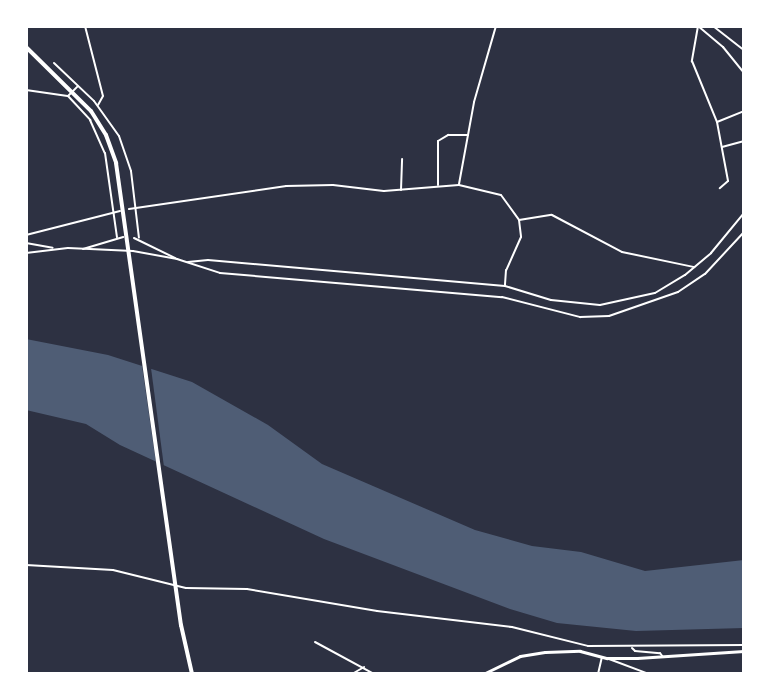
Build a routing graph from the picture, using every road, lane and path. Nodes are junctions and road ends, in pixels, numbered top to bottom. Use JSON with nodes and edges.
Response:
{"nodes":[{"id":1,"x":85,"y":26,"type":"edge"},
{"id":2,"x":496,"y":26,"type":"edge"},
{"id":3,"x":698,"y":26,"type":"edge"},
{"id":4,"x":713,"y":26,"type":"edge"},
{"id":5,"x":26,"y":47,"type":"edge"},
{"id":6,"x":744,"y":50,"type":"edge"},
{"id":7,"x":54,"y":63,"type":"dead end"},
{"id":8,"x":744,"y":73,"type":"edge"},
{"id":9,"x":78,"y":86,"type":"junction"},
{"id":10,"x":26,"y":90,"type":"edge"},
{"id":11,"x":72,"y":91,"type":"junction"},
{"id":12,"x":68,"y":96,"type":"junction"},
{"id":13,"x":98,"y":105,"type":"junction"},
{"id":14,"x":744,"y":111,"type":"edge"},
{"id":15,"x":717,"y":122,"type":"junction"},
{"id":16,"x":116,"y":132,"type":"junction"},
{"id":17,"x":112,"y":134,"type":"dead end"},
{"id":18,"x":468,"y":135,"type":"junction"},
{"id":19,"x":744,"y":141,"type":"edge"},
{"id":20,"x":721,"y":147,"type":"junction"},
{"id":21,"x":402,"y":159,"type":"dead end"},
{"id":22,"x":438,"y":185,"type":"junction"},
{"id":23,"x":458,"y":185,"type":"junction"},
{"id":24,"x":720,"y":188,"type":"dead end"},
{"id":25,"x":401,"y":190,"type":"junction"},
{"id":26,"x":137,"y":209,"type":"junction"},
{"id":27,"x":129,"y":210,"type":"dead end"},
{"id":28,"x":120,"y":211,"type":"dead end"},
{"id":29,"x":114,"y":212,"type":"junction"},
{"id":30,"x":744,"y":212,"type":"edge"},
{"id":31,"x":519,"y":220,"type":"junction"},
{"id":32,"x":744,"y":232,"type":"edge"},
{"id":33,"x":26,"y":235,"type":"edge"},
{"id":34,"x":117,"y":237,"type":"junction"},
{"id":35,"x":123,"y":237,"type":"dead end"},
{"id":36,"x":134,"y":238,"type":"dead end"},
{"id":37,"x":138,"y":238,"type":"junction"},
{"id":38,"x":26,"y":243,"type":"edge"},
{"id":39,"x":56,"y":248,"type":"junction"},
{"id":40,"x":80,"y":249,"type":"junction"},
{"id":41,"x":129,"y":251,"type":"junction"},
{"id":42,"x":26,"y":253,"type":"edge"},
{"id":43,"x":177,"y":259,"type":"junction"},
{"id":44,"x":186,"y":262,"type":"junction"},
{"id":45,"x":694,"y":266,"type":"junction"},
{"id":46,"x":505,"y":286,"type":"junction"},
{"id":47,"x":26,"y":565,"type":"edge"},
{"id":48,"x":176,"y":586,"type":"junction"},
{"id":49,"x":315,"y":642,"type":"dead end"},
{"id":50,"x":744,"y":645,"type":"edge"},
{"id":51,"x":632,"y":648,"type":"junction"},
{"id":52,"x":744,"y":651,"type":"edge"},
{"id":53,"x":602,"y":657,"type":"junction"},
{"id":54,"x":663,"y":657,"type":"junction"},
{"id":55,"x":607,"y":658,"type":"junction"},
{"id":56,"x":364,"y":667,"type":"junction"},
{"id":57,"x":646,"y":673,"type":"edge"},
{"id":58,"x":192,"y":674,"type":"edge"},
{"id":59,"x":352,"y":674,"type":"edge"},
{"id":60,"x":374,"y":674,"type":"edge"},
{"id":61,"x":483,"y":674,"type":"edge"},
{"id":62,"x":598,"y":674,"type":"edge"}],
"edges":[{"from":1,"to":13,"type":"street"},
{"from":2,"to":18,"type":"street"},
{"from":3,"to":8,"type":"street"},
{"from":3,"to":15,"type":"street"},
{"from":4,"to":6,"type":"street"},
{"from":5,"to":11,"type":"main road"},
{"from":7,"to":9,"type":"street"},
{"from":9,"to":11,"type":"street"},
{"from":9,"to":13,"type":"street"},
{"from":10,"to":12,"type":"street"},
{"from":11,"to":12,"type":"street"},
{"from":11,"to":41,"type":"main road"},
{"from":12,"to":29,"type":"street"},
{"from":13,"to":16,"type":"street"},
{"from":14,"to":15,"type":"street"},
{"from":15,"to":20,"type":"street"},
{"from":16,"to":17,"type":"street"},
{"from":16,"to":26,"type":"street"},
{"from":18,"to":22,"type":"street"},
{"from":18,"to":23,"type":"street"},
{"from":19,"to":20,"type":"street"},
{"from":20,"to":24,"type":"street"},
{"from":21,"to":25,"type":"street"},
{"from":22,"to":23,"type":"street"},
{"from":22,"to":25,"type":"street"},
{"from":23,"to":31,"type":"street"},
{"from":25,"to":26,"type":"street"},
{"from":26,"to":27,"type":"street"},
{"from":26,"to":37,"type":"street"},
{"from":28,"to":29,"type":"street"},
{"from":29,"to":33,"type":"street"},
{"from":29,"to":34,"type":"street"},
{"from":30,"to":45,"type":"street"},
{"from":31,"to":45,"type":"street"},
{"from":31,"to":46,"type":"street"},
{"from":32,"to":44,"type":"street"},
{"from":34,"to":35,"type":"street"},
{"from":34,"to":40,"type":"street"},
{"from":36,"to":37,"type":"street"},
{"from":37,"to":43,"type":"street"},
{"from":38,"to":39,"type":"street"},
{"from":39,"to":40,"type":"street"},
{"from":39,"to":42,"type":"street"},
{"from":40,"to":41,"type":"street"},
{"from":41,"to":43,"type":"street"},
{"from":41,"to":48,"type":"main road"},
{"from":43,"to":44,"type":"street"},
{"from":44,"to":46,"type":"street"},
{"from":45,"to":46,"type":"street"},
{"from":47,"to":48,"type":"street"},
{"from":48,"to":51,"type":"street"},
{"from":48,"to":58,"type":"main road"},
{"from":49,"to":56,"type":"street"},
{"from":50,"to":51,"type":"street"},
{"from":51,"to":54,"type":"street"},
{"from":52,"to":54,"type":"main road"},
{"from":53,"to":55,"type":"main road"},
{"from":53,"to":61,"type":"main road"},
{"from":53,"to":62,"type":"street"},
{"from":54,"to":55,"type":"main road"},
{"from":55,"to":57,"type":"street"},
{"from":56,"to":59,"type":"street"},
{"from":56,"to":60,"type":"street"}]}
